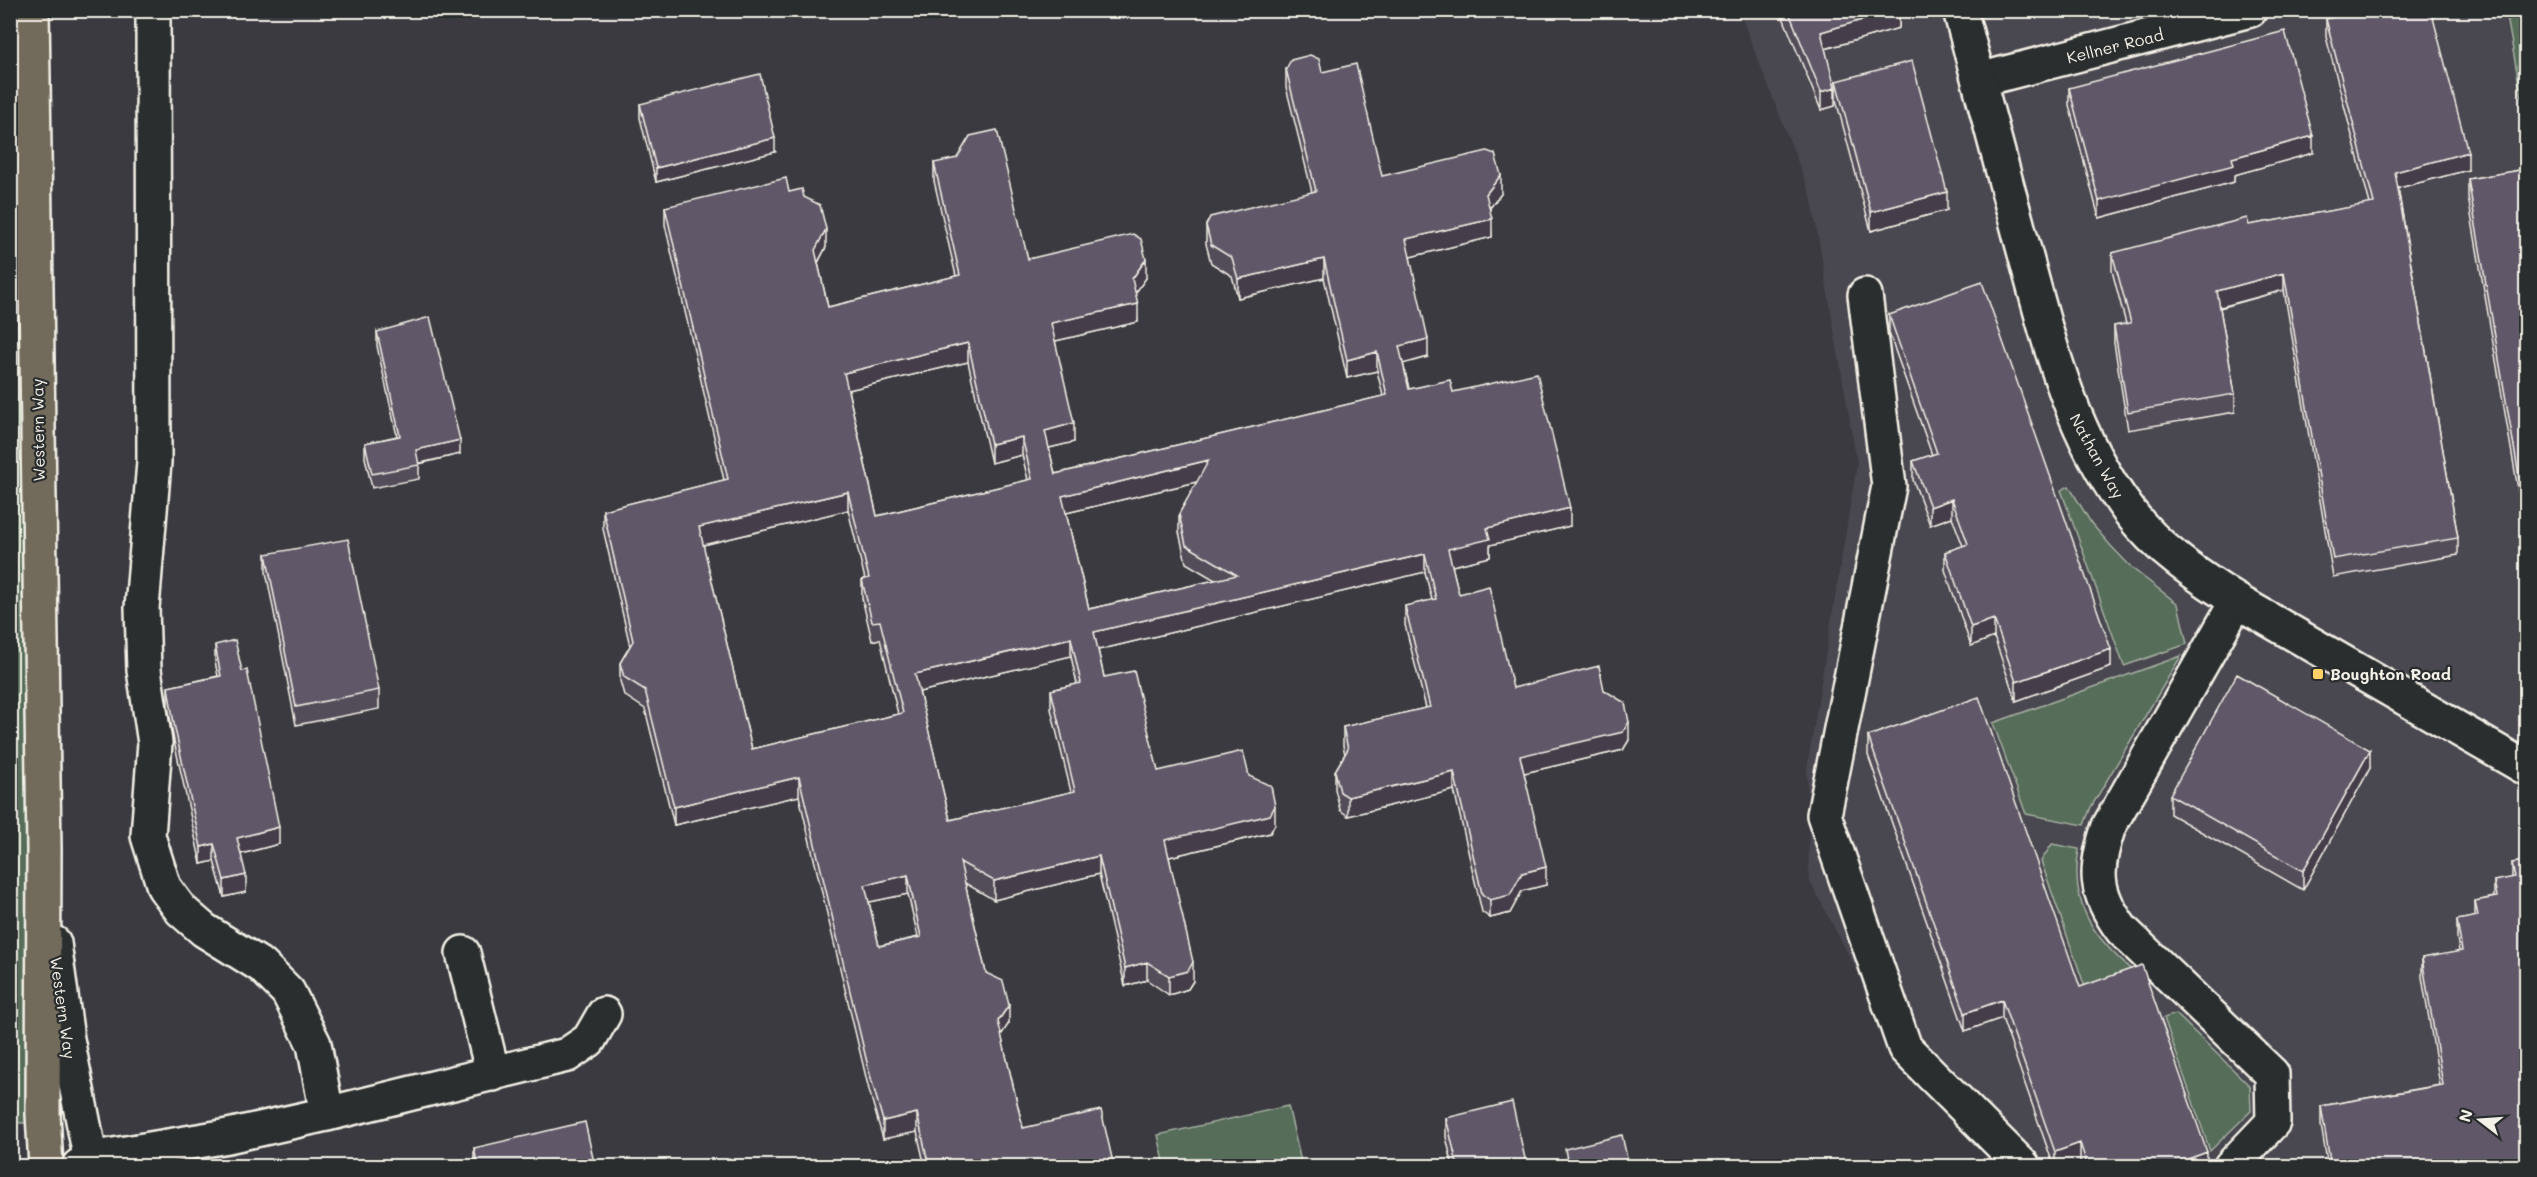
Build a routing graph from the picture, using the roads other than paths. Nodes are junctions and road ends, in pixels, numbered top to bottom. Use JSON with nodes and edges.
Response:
{"nodes":[{"id":1,"x":32,"y":10,"type":"edge"},
{"id":2,"x":153,"y":10,"type":"edge"},
{"id":3,"x":1960,"y":10,"type":"edge"},
{"id":4,"x":2250,"y":10,"type":"edge"},
{"id":5,"x":1979,"y":80,"type":"junction"},
{"id":6,"x":1865,"y":295,"type":"dead end"},
{"id":7,"x":2237,"y":601,"type":"junction"},
{"id":8,"x":2526,"y":768,"type":"edge"},
{"id":9,"x":44,"y":849,"type":"junction"},
{"id":10,"x":464,"y":953,"type":"dead end"},
{"id":11,"x":604,"y":1014,"type":"dead end"},
{"id":12,"x":493,"y":1074,"type":"junction"},
{"id":13,"x":327,"y":1114,"type":"junction"},
{"id":14,"x":87,"y":1164,"type":"edge"},
{"id":15,"x":46,"y":1167,"type":"edge"},
{"id":16,"x":2023,"y":1167,"type":"edge"},
{"id":17,"x":2231,"y":1167,"type":"edge"}],
"edges":[{"from":1,"to":9,"type":"main road","name":"Western Way"},
{"from":2,"to":13,"type":"street"},
{"from":3,"to":5,"type":"street","name":"Nathan Way"},
{"from":4,"to":5,"type":"street","name":"Kellner Road"},
{"from":5,"to":7,"type":"street","name":"Nathan Way"},
{"from":6,"to":16,"type":"street"},
{"from":7,"to":8,"type":"street","name":"Nathan Way"},
{"from":7,"to":17,"type":"street"},
{"from":9,"to":14,"type":"street","name":"Western Way"},
{"from":9,"to":15,"type":"main road","name":"Western Way"},
{"from":10,"to":12,"type":"street"},
{"from":11,"to":12,"type":"street"},
{"from":12,"to":13,"type":"street"},
{"from":13,"to":14,"type":"street"}]}
